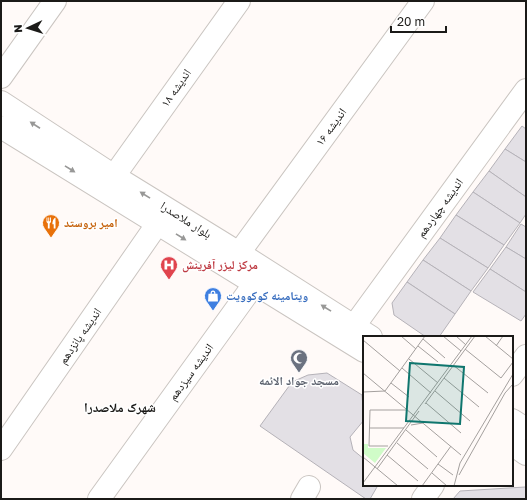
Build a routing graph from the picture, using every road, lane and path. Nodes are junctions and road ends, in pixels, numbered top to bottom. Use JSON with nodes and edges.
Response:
{"nodes":[{"id":1,"x":55,"y":1,"type":"edge"},
{"id":2,"x":239,"y":1,"type":"edge"},
{"id":3,"x":423,"y":1,"type":"edge"},
{"id":4,"x":1,"y":77,"type":"edge"},
{"id":5,"x":526,"y":90,"type":"edge"},
{"id":6,"x":1,"y":102,"type":"edge"},
{"id":7,"x":1,"y":127,"type":"edge"},
{"id":8,"x":114,"y":176,"type":"junction"},
{"id":9,"x":158,"y":224,"type":"junction"},
{"id":10,"x":238,"y":253,"type":"junction"},
{"id":11,"x":255,"y":283,"type":"junction"},
{"id":12,"x":362,"y":332,"type":"edge"},
{"id":13,"x":526,"y":348,"type":"edge"},
{"id":14,"x":363,"y":350,"type":"edge"},
{"id":15,"x":513,"y":355,"type":"edge"},
{"id":16,"x":526,"y":356,"type":"edge"},
{"id":17,"x":513,"y":374,"type":"edge"},
{"id":18,"x":513,"y":421,"type":"edge"},
{"id":19,"x":526,"y":429,"type":"edge"},
{"id":20,"x":513,"y":445,"type":"edge"},
{"id":21,"x":1,"y":449,"type":"edge"},
{"id":22,"x":526,"y":454,"type":"edge"},
{"id":23,"x":513,"y":455,"type":"edge"},
{"id":24,"x":526,"y":458,"type":"edge"},
{"id":25,"x":99,"y":499,"type":"edge"}],
"edges":[{"from":1,"to":4,"type":"street"},
{"from":2,"to":8,"type":"street","name":"اندیشه ۱۸"},
{"from":3,"to":10,"type":"street","name":"اندیشه ۱۶"},
{"from":5,"to":12,"type":"street","name":"اندیشه چهاردهم"},
{"from":8,"to":6,"type":"street","name":"بلوار ملاصدرا","one_way":true},
{"from":7,"to":9,"type":"street","name":"بلوار ملاصدرا","one_way":true},
{"from":10,"to":8,"type":"street","name":"بلوار ملاصدرا","one_way":true},
{"from":9,"to":11,"type":"street","name":"بلوار ملاصدرا","one_way":true},
{"from":9,"to":21,"type":"street","name":"اندیشه پانزدهم"},
{"from":12,"to":10,"type":"street","name":"بلوار ملاصدرا","one_way":true},
{"from":11,"to":14,"type":"street","name":"بلوار ملاصدرا"},
{"from":11,"to":25,"type":"street","name":"اندیشه سیزدهم"},
{"from":13,"to":15,"type":"street"},
{"from":16,"to":17,"type":"street"},
{"from":18,"to":19,"type":"street"},
{"from":20,"to":22,"type":"street"},
{"from":23,"to":24,"type":"street"}]}
